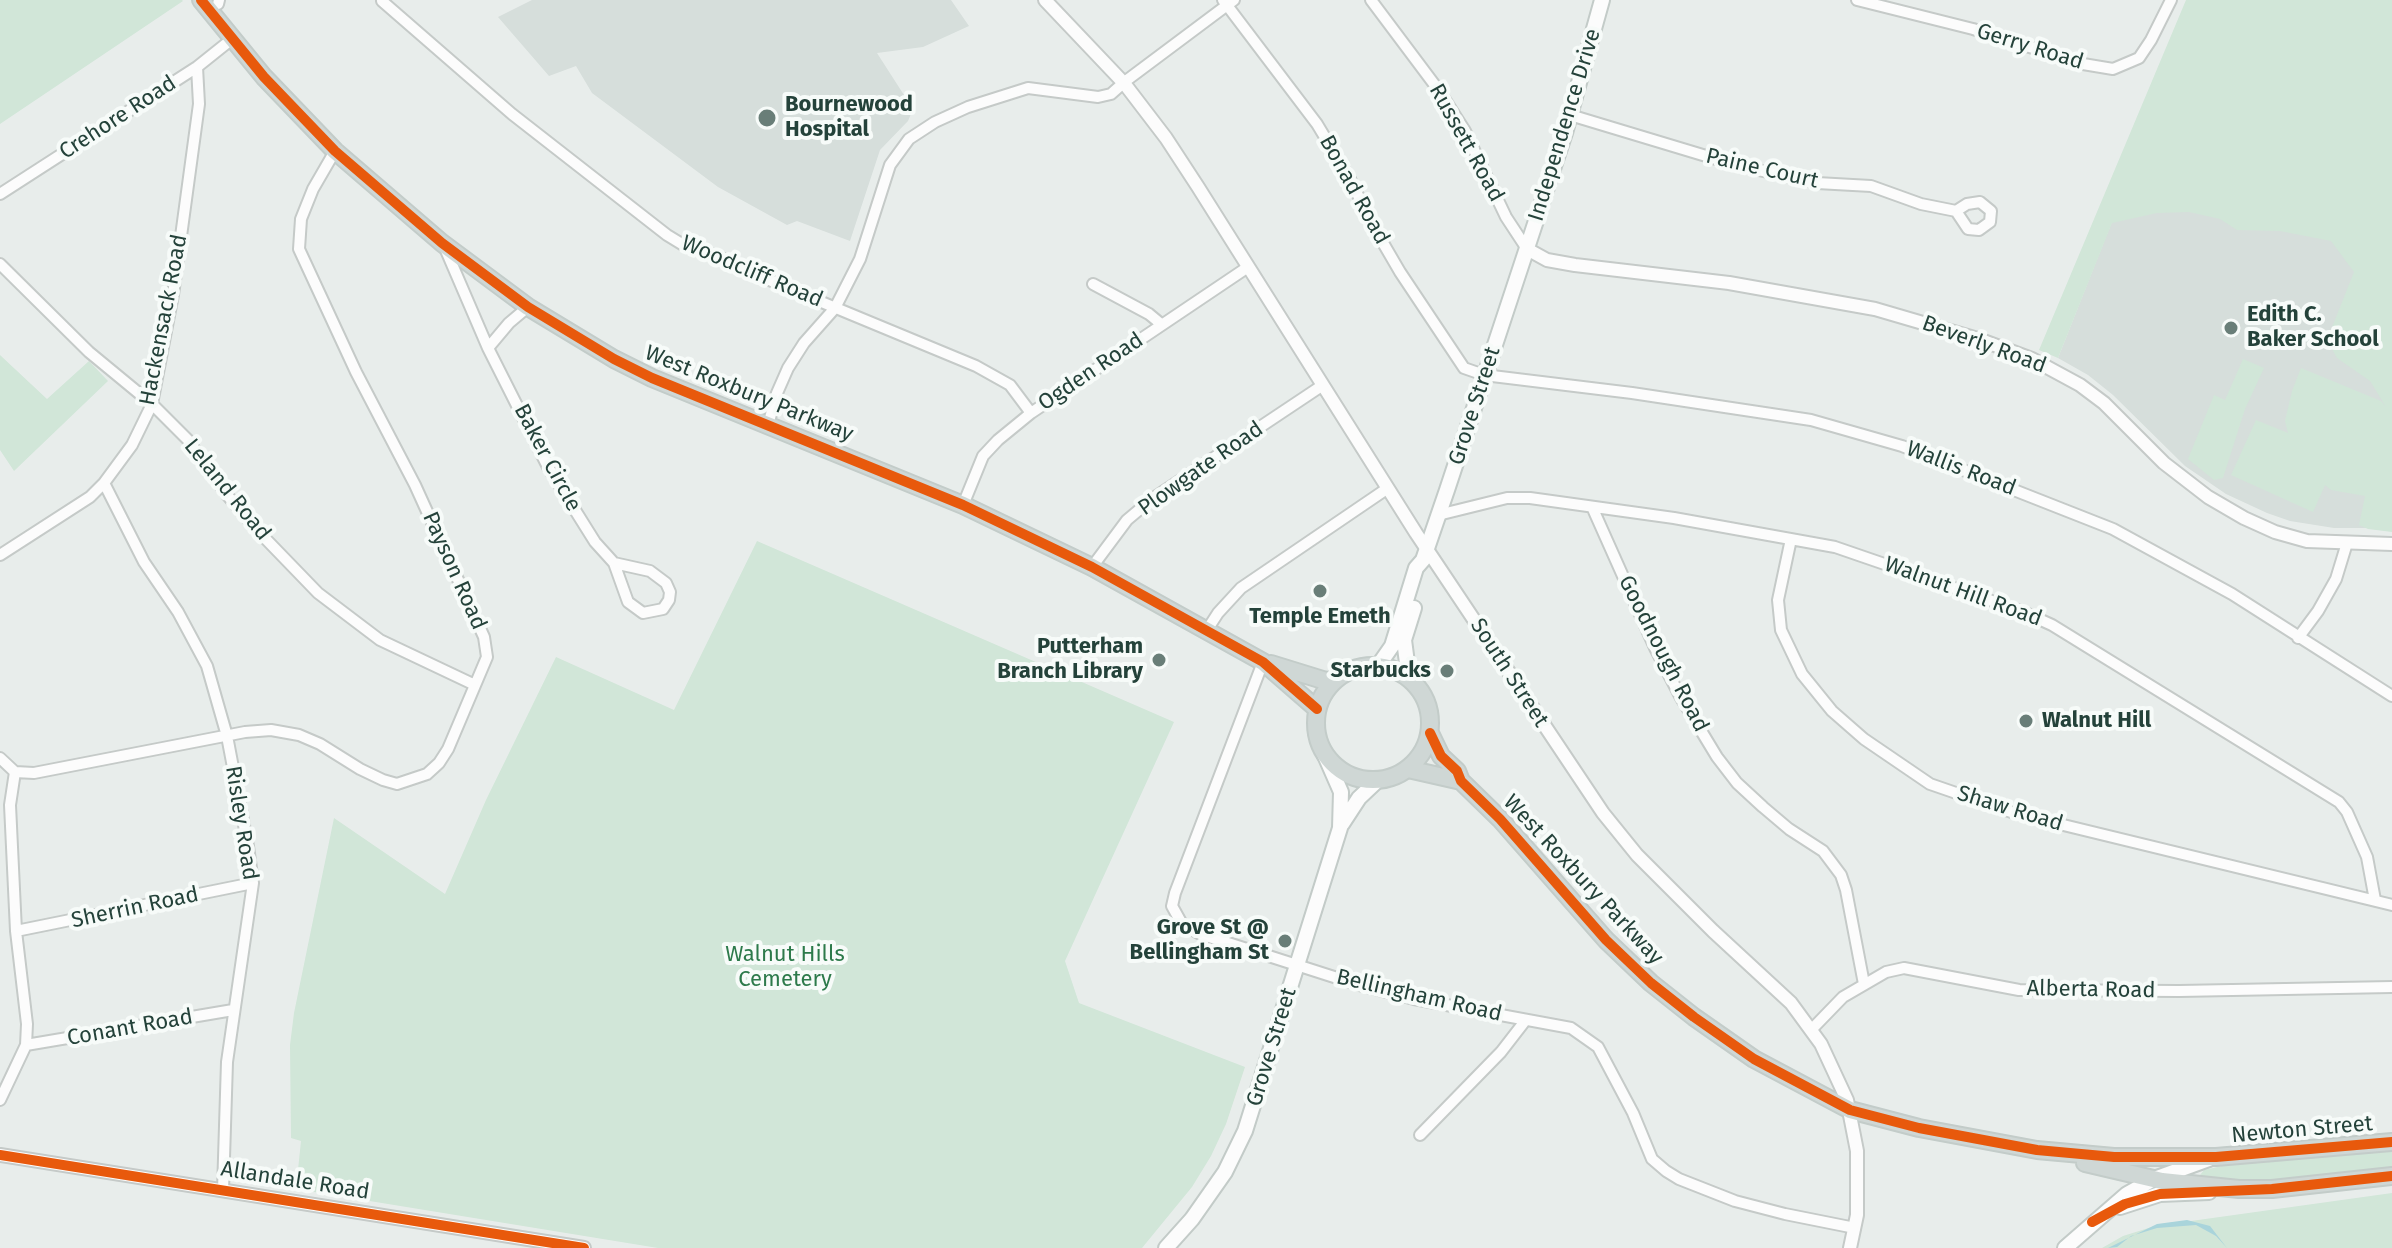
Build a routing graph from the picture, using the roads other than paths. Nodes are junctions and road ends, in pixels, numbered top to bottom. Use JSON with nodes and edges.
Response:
{"nodes":[{"id":1,"x":1045,"y":0,"type":"edge"},
{"id":2,"x":1371,"y":0,"type":"edge"},
{"id":3,"x":1602,"y":0,"type":"edge"},
{"id":4,"x":1857,"y":0,"type":"edge"},
{"id":5,"x":2171,"y":0,"type":"edge"},
{"id":6,"x":214,"y":1,"type":"edge"},
{"id":7,"x":382,"y":1,"type":"edge"},
{"id":8,"x":1228,"y":2,"type":"edge"},
{"id":9,"x":229,"y":34,"type":"junction"},
{"id":10,"x":197,"y":67,"type":"junction"},
{"id":11,"x":1124,"y":83,"type":"junction"},
{"id":12,"x":1570,"y":115,"type":"junction"},
{"id":13,"x":335,"y":151,"type":"junction"},
{"id":14,"x":0,"y":194,"type":"edge"},
{"id":15,"x":1956,"y":211,"type":"dead end"},
{"id":16,"x":442,"y":243,"type":"junction"},
{"id":17,"x":1527,"y":249,"type":"junction"},
{"id":18,"x":0,"y":264,"type":"edge"},
{"id":19,"x":1248,"y":267,"type":"junction"},
{"id":20,"x":1093,"y":284,"type":"dead end"},
{"id":21,"x":528,"y":307,"type":"junction"},
{"id":22,"x":835,"y":308,"type":"junction"},
{"id":23,"x":1161,"y":324,"type":"junction"},
{"id":24,"x":488,"y":348,"type":"junction"},
{"id":25,"x":1484,"y":375,"type":"junction"},
{"id":26,"x":1323,"y":385,"type":"junction"},
{"id":27,"x":152,"y":404,"type":"junction"},
{"id":28,"x":1031,"y":413,"type":"junction"},
{"id":29,"x":768,"y":425,"type":"junction"},
{"id":30,"x":104,"y":483,"type":"junction"},
{"id":31,"x":1388,"y":488,"type":"junction"},
{"id":32,"x":963,"y":505,"type":"junction"},
{"id":33,"x":1593,"y":509,"type":"junction"},
{"id":34,"x":1438,"y":515,"type":"junction"},
{"id":35,"x":1791,"y":539,"type":"junction"},
{"id":36,"x":2347,"y":543,"type":"junction"},
{"id":37,"x":2392,"y":544,"type":"edge"},
{"id":38,"x":1428,"y":547,"type":"junction"},
{"id":39,"x":2,"y":549,"type":"edge"},
{"id":40,"x":1422,"y":562,"type":"junction"},
{"id":41,"x":614,"y":563,"type":"junction"},
{"id":42,"x":1092,"y":567,"type":"junction"},
{"id":43,"x":1207,"y":630,"type":"junction"},
{"id":44,"x":2298,"y":638,"type":"junction"},
{"id":45,"x":1263,"y":662,"type":"junction"},
{"id":46,"x":1378,"y":666,"type":"junction"},
{"id":47,"x":1409,"y":678,"type":"junction"},
{"id":48,"x":1335,"y":680,"type":"junction"},
{"id":49,"x":475,"y":685,"type":"junction"},
{"id":50,"x":2392,"y":696,"type":"edge"},
{"id":51,"x":1317,"y":709,"type":"junction"},
{"id":52,"x":1430,"y":733,"type":"junction"},
{"id":53,"x":227,"y":736,"type":"junction"},
{"id":54,"x":1323,"y":751,"type":"junction"},
{"id":55,"x":0,"y":758,"type":"edge"},
{"id":56,"x":1408,"y":769,"type":"junction"},
{"id":57,"x":15,"y":772,"type":"junction"},
{"id":58,"x":1377,"y":781,"type":"junction"},
{"id":59,"x":1461,"y":781,"type":"junction"},
{"id":60,"x":1340,"y":828,"type":"junction"},
{"id":61,"x":253,"y":883,"type":"junction"},
{"id":62,"x":2375,"y":900,"type":"junction"},
{"id":63,"x":2392,"y":905,"type":"edge"},
{"id":64,"x":16,"y":931,"type":"junction"},
{"id":65,"x":1297,"y":965,"type":"junction"},
{"id":66,"x":1864,"y":984,"type":"junction"},
{"id":67,"x":2392,"y":987,"type":"edge"},
{"id":68,"x":233,"y":1010,"type":"junction"},
{"id":69,"x":1525,"y":1021,"type":"junction"},
{"id":70,"x":1812,"y":1029,"type":"junction"},
{"id":71,"x":26,"y":1045,"type":"junction"},
{"id":72,"x":0,"y":1100,"type":"edge"},
{"id":73,"x":1850,"y":1110,"type":"junction"},
{"id":74,"x":1420,"y":1135,"type":"dead end"},
{"id":75,"x":2392,"y":1142,"type":"edge"},
{"id":76,"x":2037,"y":1150,"type":"junction"},
{"id":77,"x":0,"y":1155,"type":"edge"},
{"id":78,"x":2216,"y":1157,"type":"junction"},
{"id":79,"x":2392,"y":1176,"type":"edge"},
{"id":80,"x":2154,"y":1179,"type":"junction"},
{"id":81,"x":2262,"y":1189,"type":"junction"},
{"id":82,"x":223,"y":1190,"type":"junction"},
{"id":83,"x":2092,"y":1222,"type":"junction"},
{"id":84,"x":1855,"y":1228,"type":"junction"},
{"id":85,"x":584,"y":1248,"type":"edge"},
{"id":86,"x":1166,"y":1248,"type":"edge"},
{"id":87,"x":1850,"y":1248,"type":"edge"},
{"id":88,"x":2065,"y":1248,"type":"edge"}],
"edges":[{"from":1,"to":11,"type":"street","name":"South Street"},
{"from":2,"to":17,"type":"street","name":"Russett Road"},
{"from":3,"to":12,"type":"main road","name":"Independence Drive"},
{"from":4,"to":5,"type":"street","name":"Gerry Road"},
{"from":6,"to":9,"type":"main road","name":"West Roxbury Parkway"},
{"from":7,"to":22,"type":"street","name":"Woodcliff Road"},
{"from":8,"to":11,"type":"street"},
{"from":8,"to":25,"type":"street","name":"Bonad Road"},
{"from":9,"to":10,"type":"street","name":"Crehore Road"},
{"from":9,"to":13,"type":"main road","name":"West Roxbury Parkway"},
{"from":10,"to":14,"type":"street","name":"Crehore Road"},
{"from":10,"to":27,"type":"street","name":"Hackensack Road"},
{"from":11,"to":19,"type":"street","name":"South Street"},
{"from":11,"to":22,"type":"street"},
{"from":12,"to":15,"type":"street","name":"Paine Court"},
{"from":12,"to":17,"type":"main road","name":"Independence Drive"},
{"from":13,"to":16,"type":"main road","name":"West Roxbury Parkway"},
{"from":13,"to":49,"type":"street","name":"Payson Road"},
{"from":16,"to":21,"type":"main road","name":"West Roxbury Parkway"},
{"from":16,"to":24,"type":"street","name":"Baker Circle"},
{"from":17,"to":25,"type":"main road","name":"Grove Street"},
{"from":17,"to":36,"type":"street","name":"Beverly Road"},
{"from":18,"to":27,"type":"street","name":"Leland Road"},
{"from":19,"to":23,"type":"street","name":"Ogden Road"},
{"from":19,"to":26,"type":"street","name":"South Street"},
{"from":20,"to":23,"type":"street"},
{"from":21,"to":24,"type":"street"},
{"from":21,"to":29,"type":"main road","name":"West Roxbury Parkway"},
{"from":22,"to":28,"type":"street","name":"Woodcliff Road"},
{"from":22,"to":29,"type":"street"},
{"from":23,"to":28,"type":"street","name":"Ogden Road"},
{"from":24,"to":41,"type":"street","name":"Baker Circle"},
{"from":25,"to":34,"type":"main road","name":"Grove Street"},
{"from":25,"to":44,"type":"street","name":"Wallis Road"},
{"from":26,"to":31,"type":"street","name":"South Street"},
{"from":26,"to":42,"type":"street","name":"Plowgate Road"},
{"from":27,"to":30,"type":"street","name":"Hackensack Road"},
{"from":27,"to":49,"type":"street","name":"Leland Road"},
{"from":28,"to":32,"type":"street","name":"Ogden Road"},
{"from":29,"to":32,"type":"main road","name":"West Roxbury Parkway"},
{"from":30,"to":39,"type":"street","name":"Hackensack Road"},
{"from":30,"to":53,"type":"street","name":"Risley Road"},
{"from":31,"to":38,"type":"street","name":"South Street"},
{"from":31,"to":43,"type":"street"},
{"from":32,"to":42,"type":"main road","name":"West Roxbury Parkway"},
{"from":33,"to":34,"type":"street","name":"Walnut Hill Road"},
{"from":33,"to":35,"type":"street","name":"Walnut Hill Road"},
{"from":33,"to":66,"type":"street","name":"Goodnough Road"},
{"from":34,"to":38,"type":"main road","name":"Grove Street"},
{"from":35,"to":62,"type":"street","name":"Walnut Hill Road"},
{"from":35,"to":62,"type":"street","name":"Shaw Road"},
{"from":36,"to":37,"type":"street","name":"Beverly Road"},
{"from":36,"to":44,"type":"street"},
{"from":38,"to":40,"type":"main road","name":"Grove Street"},
{"from":38,"to":70,"type":"street","name":"South Street"},
{"from":40,"to":46,"type":"main road","name":"Grove Street"},
{"from":40,"to":47,"type":"main road","name":"Grove Street"},
{"from":41,"to":41,"type":"street","name":"Baker Circle"},
{"from":42,"to":43,"type":"main road","name":"West Roxbury Parkway"},
{"from":43,"to":45,"type":"main road","name":"West Roxbury Parkway"},
{"from":44,"to":50,"type":"street","name":"Wallis Road"},
{"from":45,"to":48,"type":"main road","name":"West Roxbury Parkway"},
{"from":45,"to":51,"type":"main road","name":"West Roxbury Parkway"},
{"from":45,"to":65,"type":"street","name":"Bellingham Road"},
{"from":46,"to":47,"type":"main road"},
{"from":46,"to":48,"type":"main road"},
{"from":47,"to":52,"type":"main road"},
{"from":48,"to":51,"type":"main road"},
{"from":49,"to":53,"type":"street","name":"Payson Road"},
{"from":51,"to":54,"type":"main road"},
{"from":52,"to":56,"type":"main road"},
{"from":52,"to":59,"type":"main road","name":"West Roxbury Parkway"},
{"from":53,"to":57,"type":"street","name":"Payson Road"},
{"from":53,"to":61,"type":"street","name":"Risley Road"},
{"from":54,"to":58,"type":"main road"},
{"from":54,"to":60,"type":"main road","name":"Grove Street"},
{"from":55,"to":57,"type":"street"},
{"from":56,"to":58,"type":"main road"},
{"from":56,"to":59,"type":"main road"},
{"from":57,"to":64,"type":"street"},
{"from":58,"to":60,"type":"main road","name":"Grove Street"},
{"from":59,"to":73,"type":"main road","name":"West Roxbury Parkway"},
{"from":60,"to":65,"type":"main road","name":"Grove Street"},
{"from":61,"to":64,"type":"street","name":"Sherrin Road"},
{"from":61,"to":68,"type":"street","name":"Risley Road"},
{"from":62,"to":63,"type":"street","name":"Shaw Road"},
{"from":64,"to":71,"type":"street"},
{"from":65,"to":69,"type":"street","name":"Bellingham Road"},
{"from":65,"to":86,"type":"main road","name":"Grove Street"},
{"from":66,"to":67,"type":"street","name":"Alberta Road"},
{"from":66,"to":70,"type":"street","name":"Alberta Road"},
{"from":68,"to":71,"type":"street","name":"Conant Road"},
{"from":68,"to":82,"type":"street","name":"Risley Road"},
{"from":69,"to":74,"type":"street"},
{"from":69,"to":84,"type":"street","name":"Bellingham Road"},
{"from":70,"to":73,"type":"street","name":"South Street"},
{"from":71,"to":72,"type":"street"},
{"from":73,"to":76,"type":"main road","name":"West Roxbury Parkway"},
{"from":73,"to":84,"type":"street","name":"South Street"},
{"from":75,"to":78,"type":"main road","name":"Newton Street"},
{"from":76,"to":78,"type":"main road","name":"West Roxbury Parkway"},
{"from":76,"to":80,"type":"main road","name":"West Roxbury Parkway"},
{"from":77,"to":82,"type":"street","name":"Allandale Road"},
{"from":78,"to":80,"type":"main road","name":"Newton Street"},
{"from":79,"to":81,"type":"main road","name":"West Roxbury Parkway"},
{"from":80,"to":81,"type":"main road","name":"West Roxbury Parkway"},
{"from":80,"to":83,"type":"main road","name":"Newton Street"},
{"from":81,"to":83,"type":"main road","name":"Newton Street"},
{"from":82,"to":85,"type":"street","name":"Allandale Road"},
{"from":83,"to":88,"type":"main road","name":"Newton Street"},
{"from":84,"to":87,"type":"street","name":"South Street"}]}
